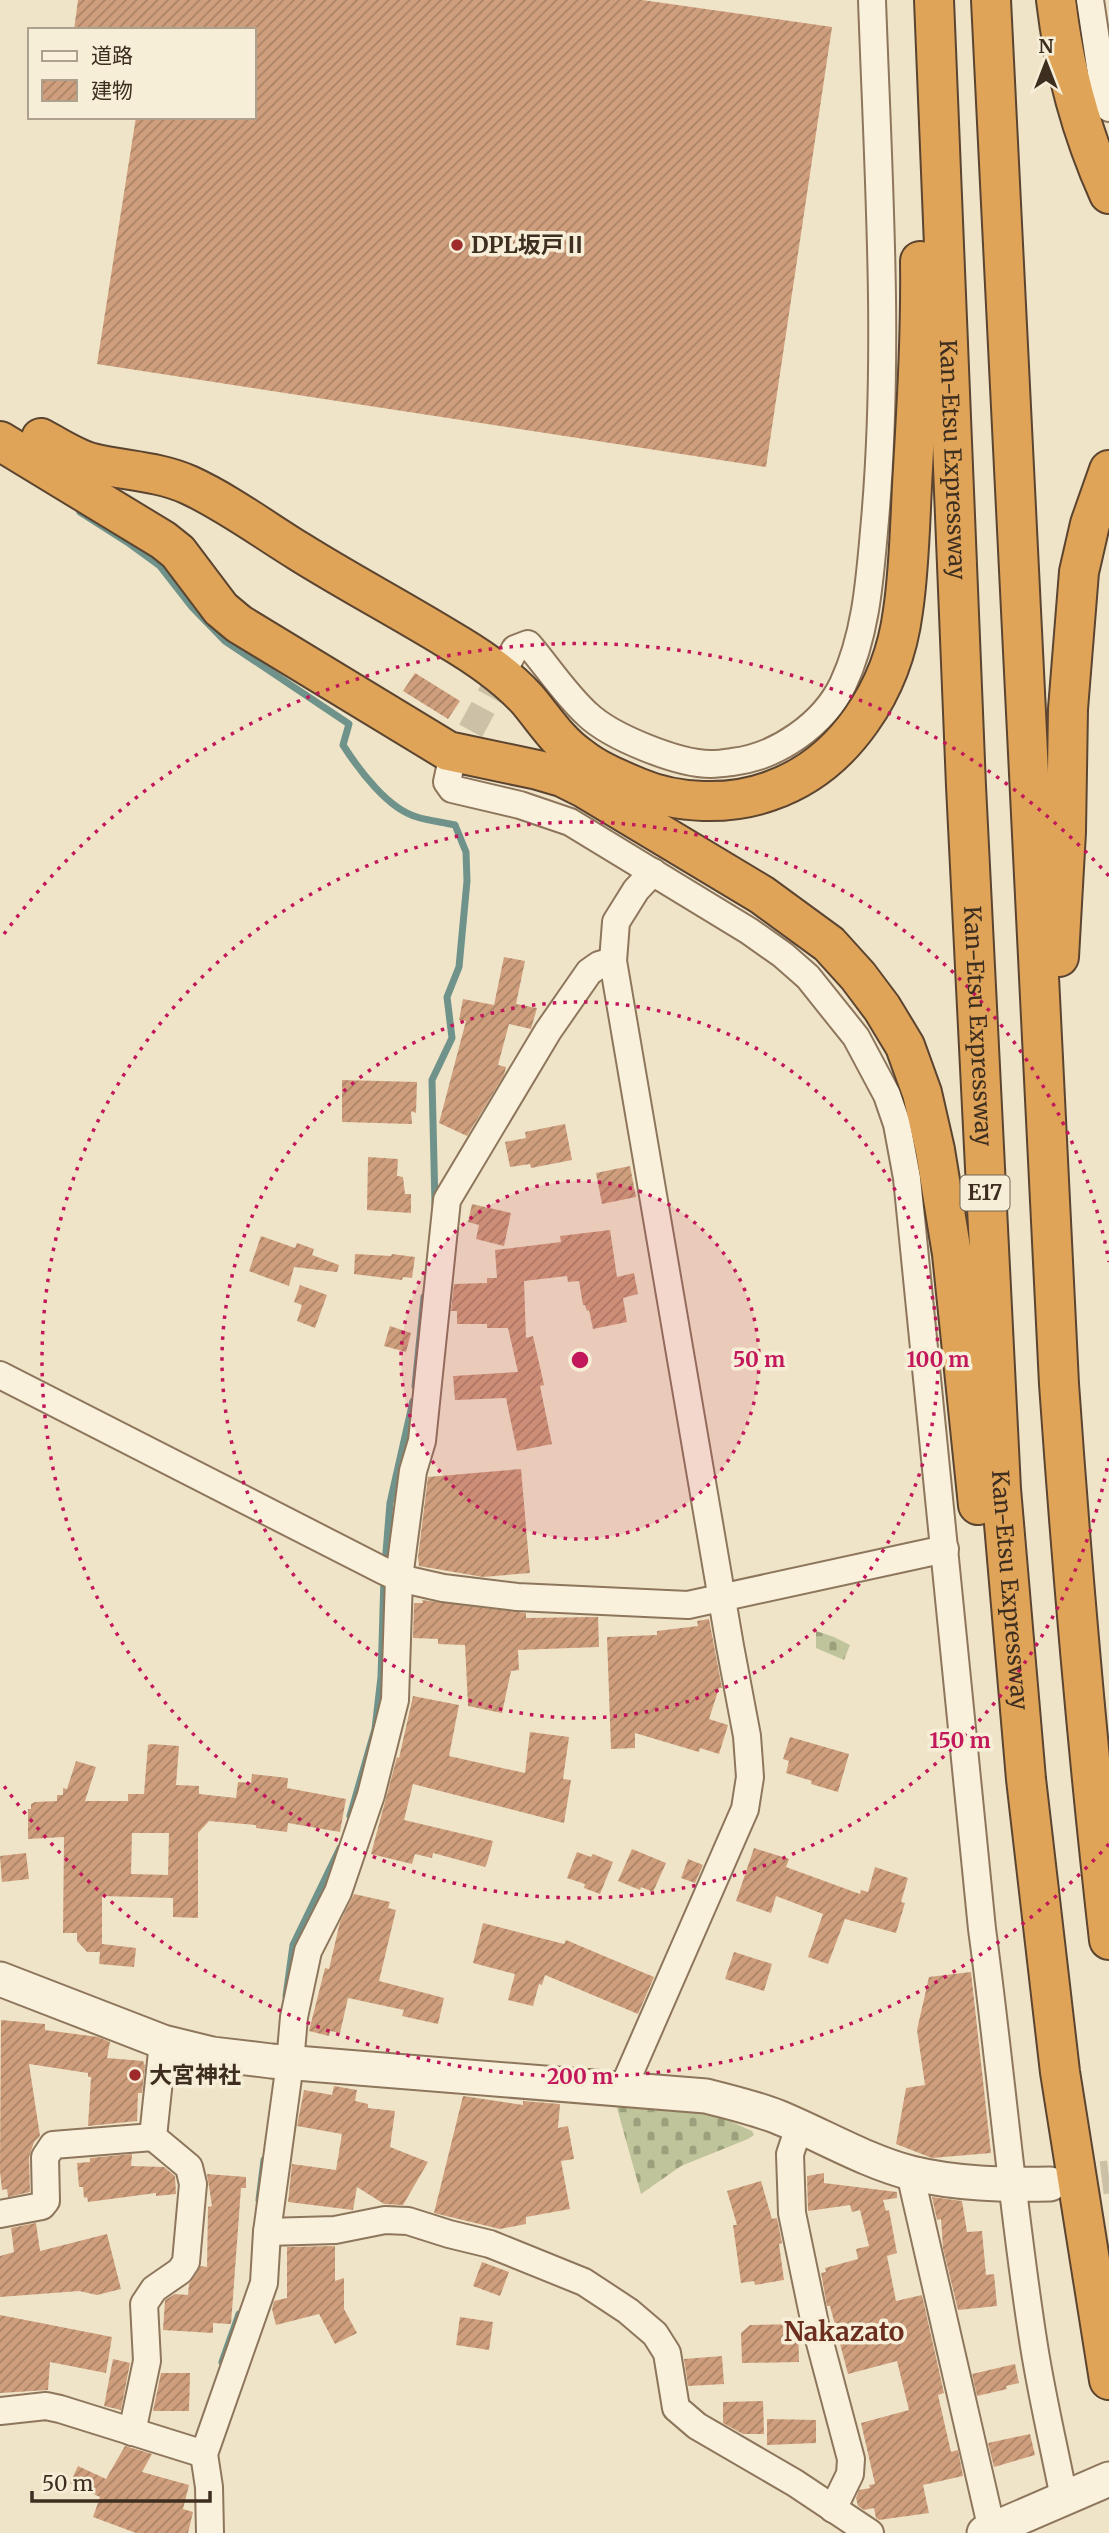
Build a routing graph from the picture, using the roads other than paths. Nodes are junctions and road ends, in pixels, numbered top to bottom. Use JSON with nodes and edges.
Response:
{"nodes":[{"id":1,"x":872,"y":0,"type":"edge"},
{"id":2,"x":917,"y":0,"type":"edge"},
{"id":3,"x":933,"y":0,"type":"edge"},
{"id":4,"x":991,"y":0,"type":"edge"},
{"id":5,"x":1056,"y":0,"type":"edge"},
{"id":6,"x":1090,"y":0,"type":"edge"},
{"id":7,"x":1109,"y":108,"type":"edge"},
{"id":8,"x":1109,"y":194,"type":"edge"},
{"id":9,"x":0,"y":415,"type":"edge"},
{"id":10,"x":0,"y":441,"type":"edge"},
{"id":11,"x":1109,"y":470,"type":"edge"},
{"id":12,"x":508,"y":662,"type":"tunnel mouth"},
{"id":13,"x":450,"y":768,"type":"dead end"},
{"id":14,"x":653,"y":872,"type":"junction"},
{"id":15,"x":613,"y":961,"type":"junction"},
{"id":16,"x":1049,"y":1220,"type":"junction"},
{"id":17,"x":0,"y":1374,"type":"edge"},
{"id":18,"x":945,"y":1549,"type":"junction"},
{"id":19,"x":391,"y":1574,"type":"junction"},
{"id":20,"x":723,"y":1598,"type":"junction"},
{"id":21,"x":1027,"y":1779,"type":"junction"},
{"id":22,"x":1109,"y":1940,"type":"edge"},
{"id":23,"x":0,"y":1979,"type":"edge"},
{"id":24,"x":163,"y":2042,"type":"junction"},
{"id":25,"x":283,"y":2062,"type":"junction"},
{"id":26,"x":623,"y":2088,"type":"junction"},
{"id":27,"x":799,"y":2127,"type":"junction"},
{"id":28,"x":153,"y":2137,"type":"junction"},
{"id":29,"x":910,"y":2173,"type":"junction"},
{"id":30,"x":1050,"y":2184,"type":"tunnel mouth"},
{"id":31,"x":1013,"y":2185,"type":"junction"},
{"id":32,"x":0,"y":2214,"type":"edge"},
{"id":33,"x":267,"y":2232,"type":"junction"},
{"id":34,"x":1109,"y":2380,"type":"edge"},
{"id":35,"x":0,"y":2411,"type":"edge"},
{"id":36,"x":132,"y":2432,"type":"junction"},
{"id":37,"x":208,"y":2443,"type":"junction"},
{"id":38,"x":1109,"y":2479,"type":"edge"},
{"id":39,"x":1064,"y":2498,"type":"junction"},
{"id":40,"x":834,"y":2508,"type":"junction"},
{"id":41,"x":988,"y":2531,"type":"edge"},
{"id":42,"x":210,"y":2533,"type":"edge"},
{"id":43,"x":870,"y":2533,"type":"edge"}],
"edges":[{"from":1,"to":12,"type":"street"},
{"from":2,"to":9,"type":"highway"},
{"from":3,"to":21,"type":"highway","name":"Kan-Etsu Expressway","number":"E17"},
{"from":4,"to":16,"type":"highway"},
{"from":5,"to":8,"type":"highway"},
{"from":6,"to":7,"type":"street"},
{"from":10,"to":21,"type":"highway"},
{"from":11,"to":16,"type":"highway"},
{"from":13,"to":14,"type":"street"},
{"from":14,"to":15,"type":"street"},
{"from":14,"to":18,"type":"street"},
{"from":15,"to":19,"type":"street"},
{"from":15,"to":20,"type":"street"},
{"from":16,"to":22,"type":"highway"},
{"from":17,"to":19,"type":"street"},
{"from":18,"to":20,"type":"street"},
{"from":18,"to":31,"type":"street"},
{"from":19,"to":20,"type":"street"},
{"from":19,"to":25,"type":"street"},
{"from":20,"to":26,"type":"street"},
{"from":21,"to":34,"type":"highway","name":"Kan-Etsu Expressway","number":"E17"},
{"from":23,"to":24,"type":"street"},
{"from":24,"to":25,"type":"street"},
{"from":24,"to":28,"type":"street"},
{"from":25,"to":26,"type":"street"},
{"from":25,"to":33,"type":"street"},
{"from":26,"to":27,"type":"street"},
{"from":27,"to":29,"type":"street"},
{"from":27,"to":40,"type":"street"},
{"from":28,"to":32,"type":"street"},
{"from":28,"to":36,"type":"street"},
{"from":29,"to":31,"type":"street"},
{"from":29,"to":41,"type":"street"},
{"from":30,"to":31,"type":"street"},
{"from":31,"to":39,"type":"street"},
{"from":33,"to":37,"type":"street"},
{"from":33,"to":40,"type":"street"},
{"from":35,"to":36,"type":"street"},
{"from":36,"to":37,"type":"street"},
{"from":37,"to":42,"type":"street"},
{"from":38,"to":39,"type":"street"},
{"from":39,"to":41,"type":"street"},
{"from":40,"to":43,"type":"street"}]}
